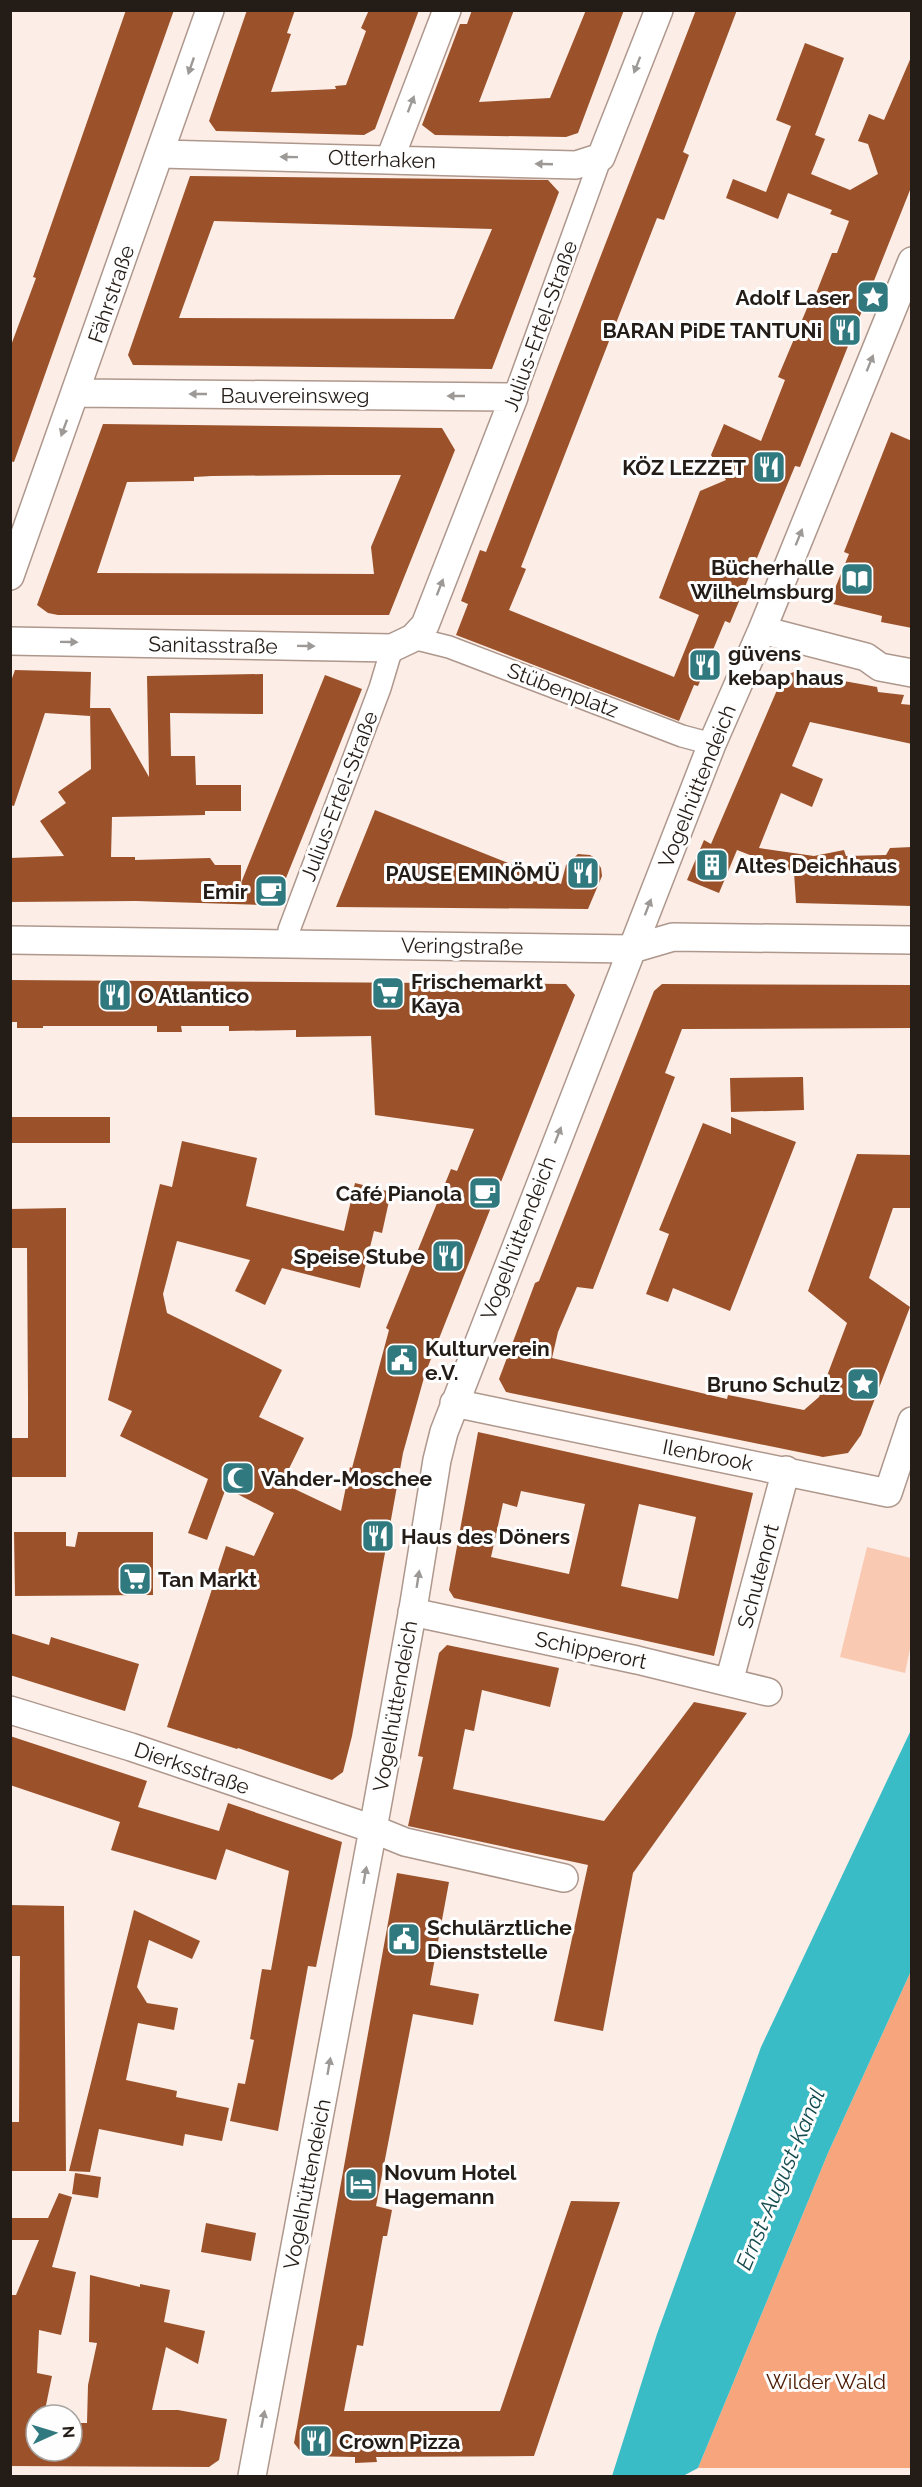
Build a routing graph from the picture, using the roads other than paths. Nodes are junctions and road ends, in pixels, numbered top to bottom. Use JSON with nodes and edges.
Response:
{"nodes":[{"id":1,"x":210,"y":10,"type":"edge"},
{"id":2,"x":447,"y":10,"type":"edge"},
{"id":3,"x":659,"y":10,"type":"edge"},
{"id":4,"x":161,"y":154,"type":"junction"},
{"id":5,"x":601,"y":157,"type":"junction"},
{"id":6,"x":390,"y":159,"type":"junction"},
{"id":7,"x":912,"y":261,"type":"edge"},
{"id":8,"x":76,"y":393,"type":"junction"},
{"id":9,"x":514,"y":397,"type":"junction"},
{"id":10,"x":10,"y":576,"type":"edge"},
{"id":11,"x":762,"y":630,"type":"junction"},
{"id":12,"x":10,"y":641,"type":"edge"},
{"id":13,"x":403,"y":643,"type":"junction"},
{"id":14,"x":912,"y":673,"type":"edge"},
{"id":15,"x":712,"y":744,"type":"junction"},
{"id":16,"x":10,"y":940,"type":"edge"},
{"id":17,"x":912,"y":940,"type":"edge"},
{"id":18,"x":288,"y":944,"type":"junction"},
{"id":19,"x":632,"y":949,"type":"junction"},
{"id":20,"x":454,"y":1403,"type":"junction"},
{"id":21,"x":912,"y":1421,"type":"edge"},
{"id":22,"x":786,"y":1470,"type":"junction"},
{"id":23,"x":412,"y":1612,"type":"junction"},
{"id":24,"x":729,"y":1682,"type":"junction"},
{"id":25,"x":768,"y":1692,"type":"dead end"},
{"id":26,"x":10,"y":1710,"type":"edge"},
{"id":27,"x":373,"y":1829,"type":"junction"},
{"id":28,"x":564,"y":1878,"type":"dead end"},
{"id":29,"x":252,"y":2476,"type":"edge"}],
"edges":[{"from":1,"to":4,"type":"street","name":"Fährstraße","one_way":true},
{"from":6,"to":2,"type":"street","one_way":true},
{"from":3,"to":5,"type":"street","name":"Julius-Ertel-Straße","one_way":true},
{"from":6,"to":4,"type":"street","name":"Otterhaken","one_way":true},
{"from":4,"to":8,"type":"street","name":"Fährstraße"},
{"from":5,"to":6,"type":"street","name":"Otterhaken","one_way":true},
{"from":5,"to":9,"type":"street","name":"Julius-Ertel-Straße"},
{"from":11,"to":7,"type":"street","name":"Vogelhüttendeich","one_way":true},
{"from":9,"to":8,"type":"street","name":"Bauvereinsweg","one_way":true},
{"from":8,"to":10,"type":"street","name":"Fährstraße","one_way":true},
{"from":13,"to":9,"type":"street","name":"Julius-Ertel-Straße","one_way":true},
{"from":11,"to":14,"type":"street"},
{"from":11,"to":15,"type":"street","name":"Vogelhüttendeich"},
{"from":12,"to":13,"type":"street","name":"Sanitasstraße","one_way":true},
{"from":13,"to":15,"type":"street","name":"Stübenplatz"},
{"from":13,"to":18,"type":"street","name":"Julius-Ertel-Straße"},
{"from":19,"to":15,"type":"street","name":"Vogelhüttendeich","one_way":true},
{"from":16,"to":18,"type":"street","name":"Veringstraße"},
{"from":17,"to":19,"type":"street","name":"Veringstraße"},
{"from":18,"to":19,"type":"street","name":"Veringstraße"},
{"from":20,"to":19,"type":"street","name":"Vogelhüttendeich","one_way":true},
{"from":20,"to":22,"type":"street","name":"Ilenbrook"},
{"from":23,"to":20,"type":"street","name":"Vogelhüttendeich","one_way":true},
{"from":21,"to":22,"type":"street","name":"Ilenbrook"},
{"from":22,"to":24,"type":"street","name":"Schutenort"},
{"from":23,"to":24,"type":"street","name":"Schipperort"},
{"from":23,"to":27,"type":"street","name":"Vogelhüttendeich"},
{"from":24,"to":25,"type":"street","name":"Schipperort"},
{"from":26,"to":27,"type":"street","name":"Dierksstraße"},
{"from":27,"to":28,"type":"street","name":"Dierksstraße"},
{"from":29,"to":27,"type":"street","name":"Vogelhüttendeich","one_way":true}]}
